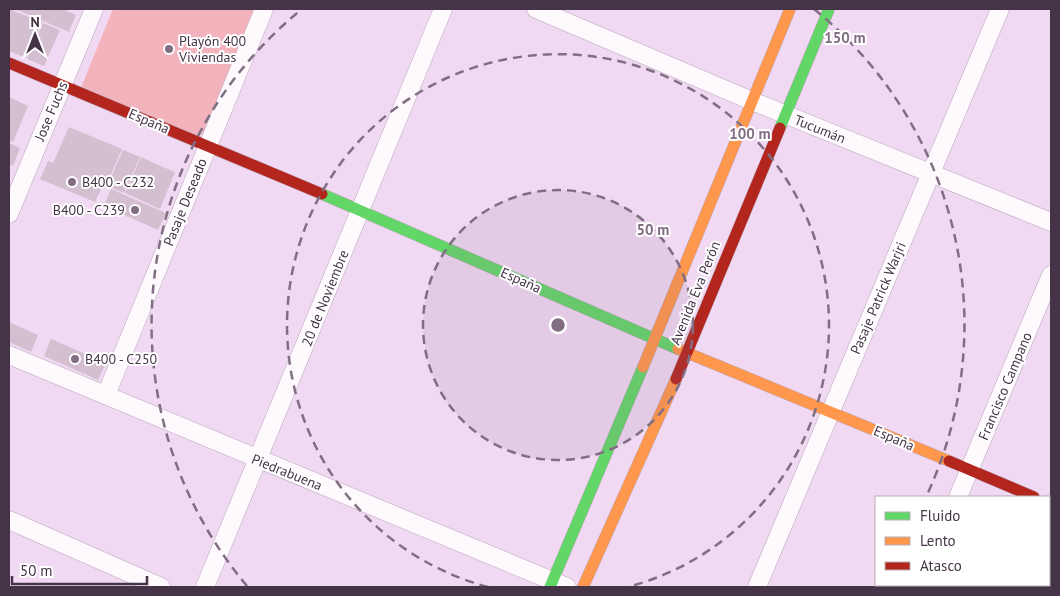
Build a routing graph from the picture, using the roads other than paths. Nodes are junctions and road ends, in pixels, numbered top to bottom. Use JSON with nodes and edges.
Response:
{"nodes":[{"id":1,"x":94,"y":9,"type":"edge"},
{"id":2,"x":264,"y":9,"type":"edge"},
{"id":3,"x":443,"y":9,"type":"edge"},
{"id":4,"x":536,"y":9,"type":"edge"},
{"id":5,"x":790,"y":9,"type":"edge"},
{"id":6,"x":829,"y":9,"type":"edge"},
{"id":7,"x":1000,"y":9,"type":"edge"},
{"id":8,"x":9,"y":63,"type":"edge"},
{"id":9,"x":62,"y":85,"type":"junction"},
{"id":10,"x":752,"y":101,"type":"junction"},
{"id":11,"x":785,"y":114,"type":"junction"},
{"id":12,"x":208,"y":146,"type":"junction"},
{"id":13,"x":931,"y":174,"type":"junction"},
{"id":14,"x":361,"y":210,"type":"junction"},
{"id":15,"x":9,"y":214,"type":"edge"},
{"id":16,"x":1051,"y":222,"type":"edge"},
{"id":17,"x":1051,"y":275,"type":"edge"},
{"id":18,"x":655,"y":339,"type":"junction"},
{"id":19,"x":686,"y":353,"type":"junction"},
{"id":20,"x":9,"y":355,"type":"edge"},
{"id":21,"x":106,"y":395,"type":"junction"},
{"id":22,"x":831,"y":411,"type":"junction"},
{"id":23,"x":259,"y":460,"type":"junction"},
{"id":24,"x":969,"y":470,"type":"junction"},
{"id":25,"x":958,"y":496,"type":"edge"},
{"id":26,"x":1032,"y":496,"type":"edge"},
{"id":27,"x":9,"y":520,"type":"edge"},
{"id":28,"x":557,"y":585,"type":"edge"},
{"id":29,"x":161,"y":587,"type":"edge"},
{"id":30,"x":205,"y":587,"type":"edge"},
{"id":31,"x":583,"y":587,"type":"edge"},
{"id":32,"x":757,"y":587,"type":"edge"}],
"edges":[{"from":1,"to":9,"type":"street","name":"Jose Fuchs"},
{"from":2,"to":12,"type":"street","name":"Pasaje Deseado"},
{"from":3,"to":14,"type":"street","name":"20 de Noviembre"},
{"from":4,"to":10,"type":"street","name":"Tucumán"},
{"from":5,"to":10,"type":"street","name":"Avenida Eva Perón"},
{"from":6,"to":11,"type":"street","name":"Avenida Eva Perón"},
{"from":7,"to":13,"type":"street","name":"Pasaje Patrick Warjri"},
{"from":8,"to":9,"type":"street","name":"España"},
{"from":9,"to":12,"type":"street","name":"España"},
{"from":9,"to":15,"type":"street","name":"Jose Fuchs"},
{"from":10,"to":11,"type":"street","name":"Tucumán"},
{"from":10,"to":18,"type":"street","name":"Avenida Eva Perón"},
{"from":11,"to":13,"type":"street","name":"Tucumán"},
{"from":11,"to":19,"type":"street","name":"Avenida Eva Perón"},
{"from":12,"to":14,"type":"street","name":"España"},
{"from":12,"to":21,"type":"street","name":"Pasaje Deseado"},
{"from":13,"to":16,"type":"street","name":"Tucumán"},
{"from":13,"to":22,"type":"street","name":"Pasaje Patrick Warjri"},
{"from":14,"to":18,"type":"street","name":"España"},
{"from":14,"to":23,"type":"street","name":"20 de Noviembre"},
{"from":17,"to":24,"type":"street","name":"Francisco Campano"},
{"from":18,"to":19,"type":"street","name":"España"},
{"from":18,"to":28,"type":"street","name":"Avenida Eva Perón"},
{"from":19,"to":22,"type":"street","name":"España"},
{"from":19,"to":31,"type":"street","name":"Avenida Eva Perón"},
{"from":20,"to":21,"type":"street","name":"Piedrabuena"},
{"from":21,"to":23,"type":"street","name":"Piedrabuena"},
{"from":22,"to":24,"type":"street","name":"España"},
{"from":22,"to":32,"type":"street","name":"Pasaje Patrick Warjri"},
{"from":23,"to":28,"type":"street","name":"Piedrabuena"},
{"from":23,"to":30,"type":"street","name":"20 de Noviembre"},
{"from":24,"to":25,"type":"street","name":"Francisco Campano"},
{"from":24,"to":26,"type":"street","name":"España"},
{"from":27,"to":29,"type":"street"}]}
